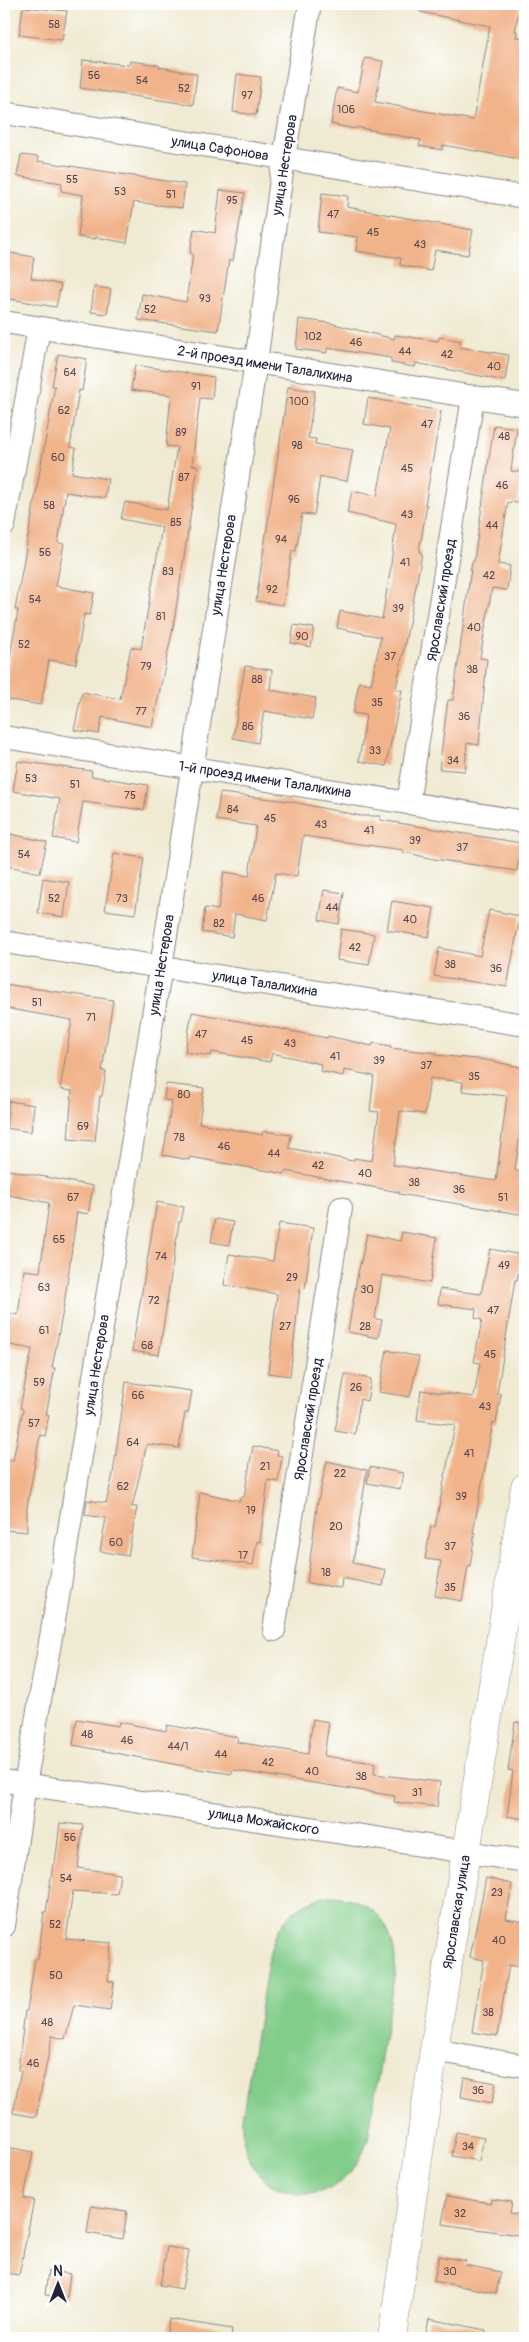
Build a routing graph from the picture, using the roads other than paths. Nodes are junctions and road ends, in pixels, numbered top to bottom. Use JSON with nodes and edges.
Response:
{"nodes":[{"id":1,"x":310,"y":4,"type":"edge"},
{"id":2,"x":4,"y":113,"type":"edge"},
{"id":3,"x":284,"y":158,"type":"junction"},
{"id":4,"x":525,"y":197,"type":"edge"},
{"id":5,"x":4,"y":322,"type":"edge"},
{"id":6,"x":39,"y":328,"type":"junction"},
{"id":7,"x":256,"y":362,"type":"junction"},
{"id":8,"x":473,"y":397,"type":"junction"},
{"id":9,"x":525,"y":405,"type":"edge"},
{"id":10,"x":4,"y":525,"type":"edge"},
{"id":11,"x":4,"y":737,"type":"edge"},
{"id":12,"x":191,"y":767,"type":"junction"},
{"id":13,"x":408,"y":803,"type":"junction"},
{"id":14,"x":525,"y":822,"type":"edge"},
{"id":15,"x":4,"y":942,"type":"edge"},
{"id":16,"x":161,"y":967,"type":"junction"},
{"id":17,"x":525,"y":1024,"type":"edge"},
{"id":18,"x":341,"y":1208,"type":"dead end"},
{"id":19,"x":525,"y":1488,"type":"edge"},
{"id":20,"x":274,"y":1630,"type":"dead end"},
{"id":21,"x":14,"y":1783,"type":"edge"},
{"id":22,"x":466,"y":1852,"type":"junction"},
{"id":23,"x":525,"y":1861,"type":"edge"},
{"id":24,"x":4,"y":1926,"type":"edge"},
{"id":25,"x":434,"y":2050,"type":"junction"},
{"id":26,"x":525,"y":2066,"type":"edge"},
{"id":27,"x":392,"y":2338,"type":"edge"}],
"edges":[{"from":1,"to":3,"type":"street","name":"улица Нестерова"},
{"from":2,"to":3,"type":"street","name":"улица Сафонова"},
{"from":3,"to":4,"type":"street","name":"улица Сафонова"},
{"from":3,"to":7,"type":"street","name":"улица Нестерова"},
{"from":5,"to":6,"type":"street","name":"2-й проезд имени Талалихина"},
{"from":6,"to":7,"type":"street","name":"2-й проезд имени Талалихина"},
{"from":6,"to":10,"type":"street"},
{"from":7,"to":8,"type":"street","name":"2-й проезд имени Талалихина"},
{"from":7,"to":12,"type":"street","name":"улица Нестерова"},
{"from":8,"to":9,"type":"street","name":"2-й проезд имени Талалихина"},
{"from":8,"to":13,"type":"street","name":"Ярославский проезд"},
{"from":11,"to":12,"type":"street","name":"1-й проезд имени Талалихина"},
{"from":12,"to":13,"type":"street","name":"1-й проезд имени Талалихина"},
{"from":12,"to":16,"type":"street","name":"улица Нестерова"},
{"from":13,"to":14,"type":"street","name":"1-й проезд имени Талалихина"},
{"from":15,"to":16,"type":"street","name":"улица Талалихина"},
{"from":16,"to":17,"type":"street","name":"улица Талалихина"},
{"from":16,"to":21,"type":"street","name":"улица Нестерова"},
{"from":18,"to":20,"type":"street","name":"Ярославский проезд"},
{"from":19,"to":22,"type":"street","name":"Ярославская улица"},
{"from":21,"to":22,"type":"street","name":"улица Можайского"},
{"from":21,"to":24,"type":"street","name":"улица Нестерова"},
{"from":22,"to":23,"type":"street","name":"улица Можайского"},
{"from":22,"to":25,"type":"street","name":"Ярославская улица"},
{"from":25,"to":26,"type":"street"},
{"from":25,"to":27,"type":"street","name":"Ярославская улица"}]}
